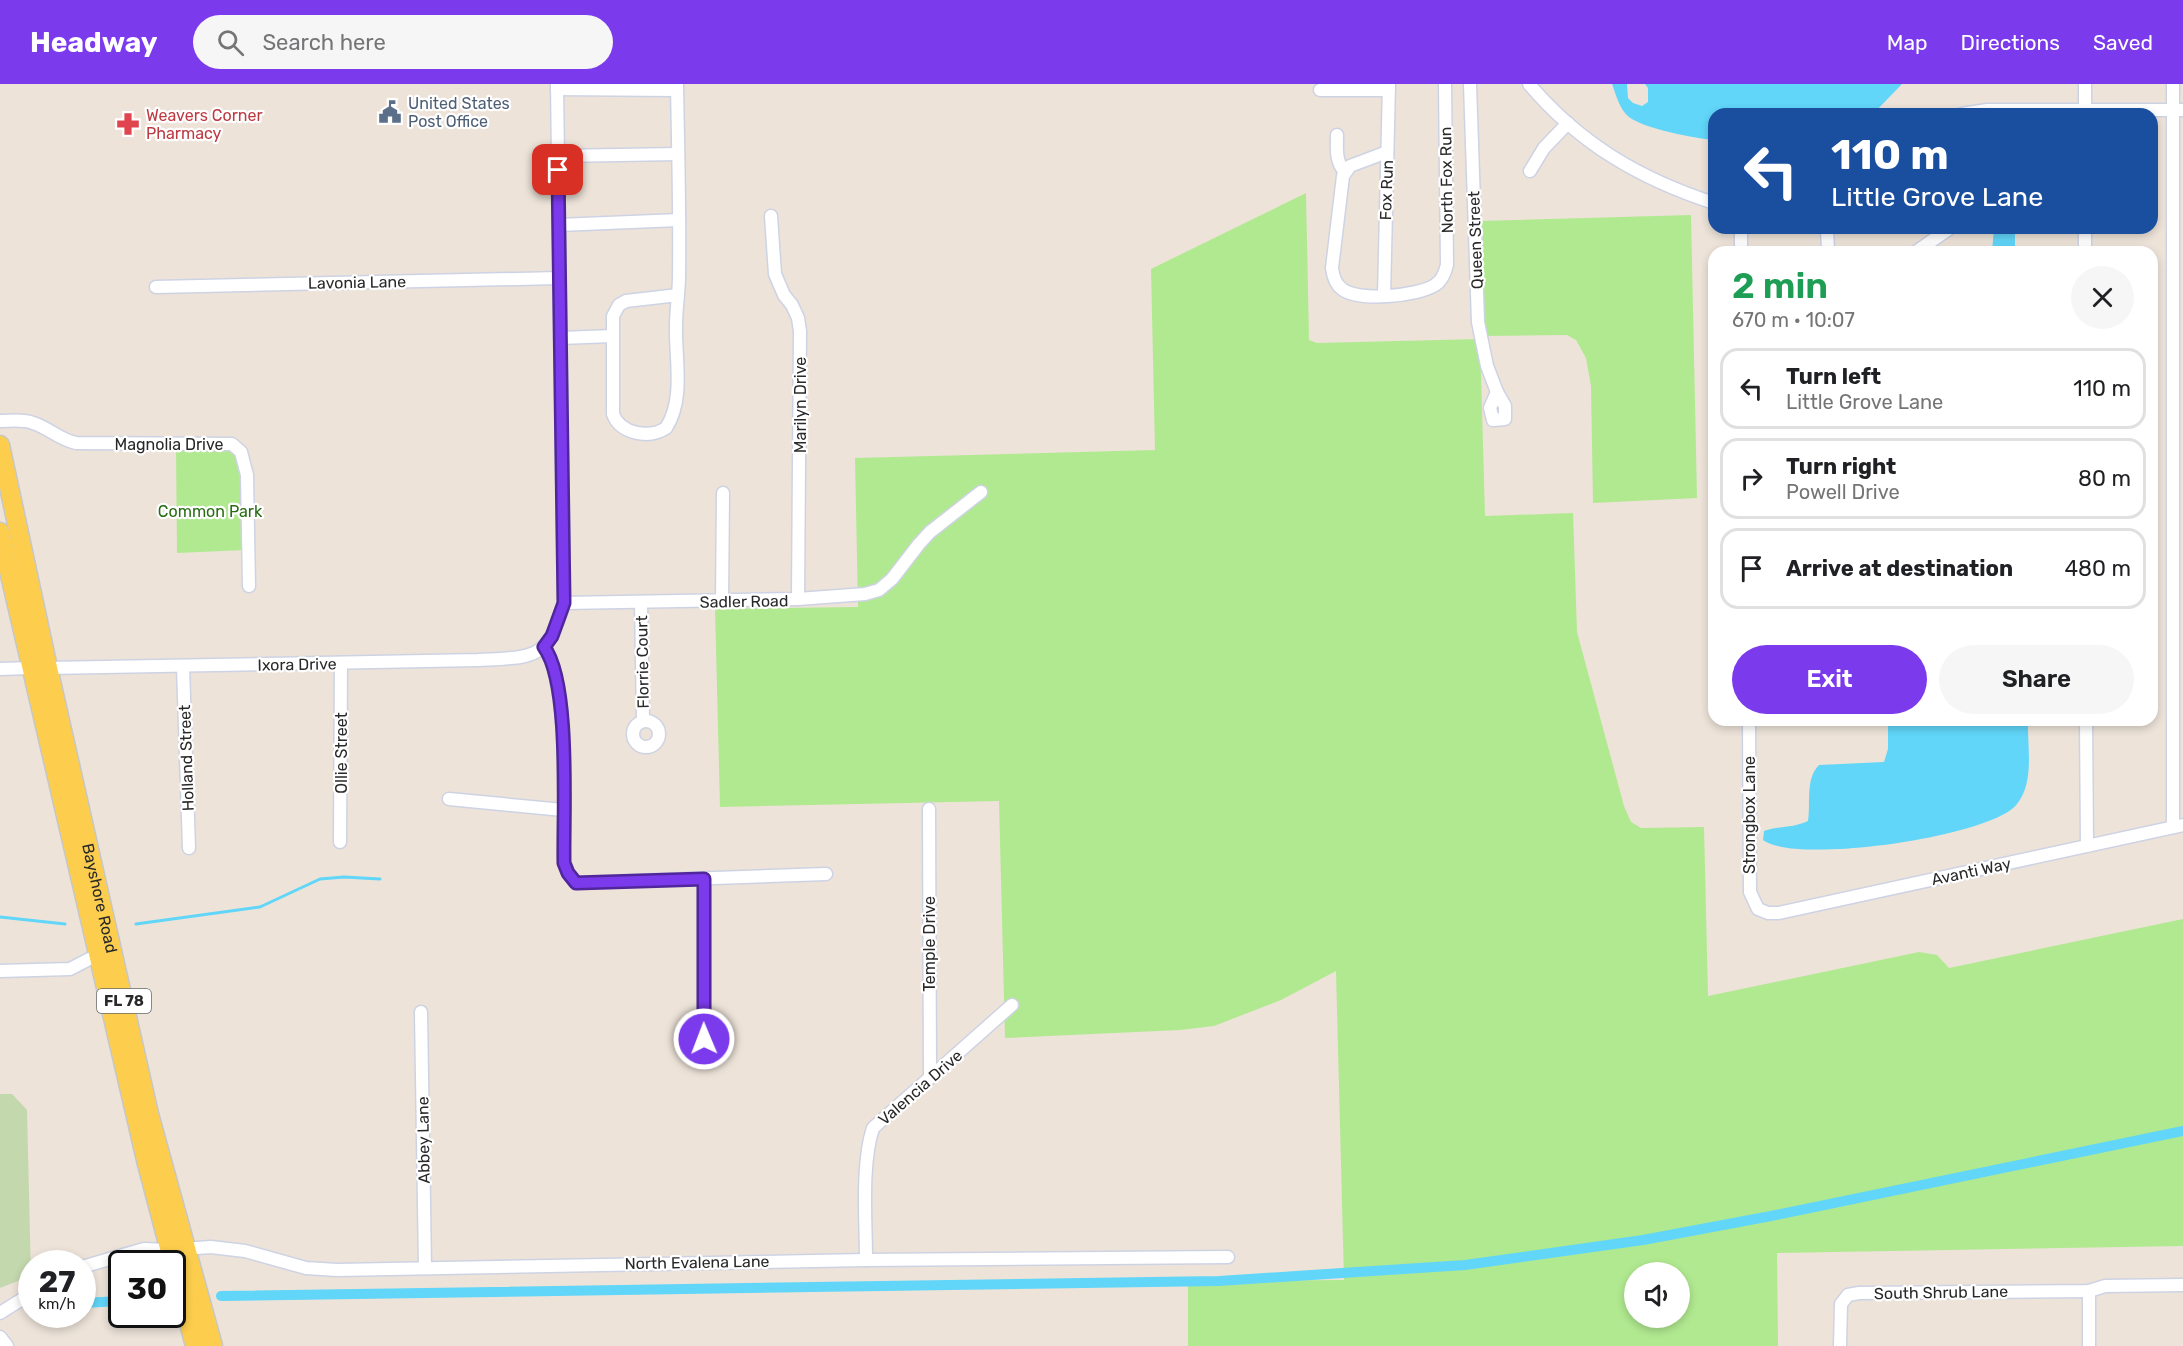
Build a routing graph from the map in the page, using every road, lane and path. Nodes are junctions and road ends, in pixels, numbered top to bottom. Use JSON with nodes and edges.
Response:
{"nodes":[{"id":1,"x":1445,"y":84,"type":"edge"},
{"id":2,"x":1470,"y":84,"type":"edge"},
{"id":3,"x":1529,"y":84,"type":"edge"},
{"id":4,"x":2085,"y":84,"type":"edge"},
{"id":5,"x":2173,"y":84,"type":"edge"},
{"id":6,"x":557,"y":87,"type":"edge"},
{"id":7,"x":677,"y":87,"type":"edge"},
{"id":8,"x":1389,"y":87,"type":"edge"},
{"id":9,"x":1320,"y":90,"type":"dead end"},
{"id":10,"x":2085,"y":108,"type":"edge"},
{"id":11,"x":2158,"y":110,"type":"edge"},
{"id":12,"x":2178,"y":110,"type":"edge"},
{"id":13,"x":1568,"y":123,"type":"junction"},
{"id":14,"x":1337,"y":135,"type":"dead end"},
{"id":15,"x":1387,"y":152,"type":"junction"},
{"id":16,"x":678,"y":154,"type":"junction"},
{"id":17,"x":558,"y":156,"type":"junction"},
{"id":18,"x":1530,"y":171,"type":"dead end"},
{"id":19,"x":1346,"y":172,"type":"junction"},
{"id":20,"x":1708,"y":201,"type":"edge"},
{"id":21,"x":771,"y":216,"type":"dead end"},
{"id":22,"x":679,"y":220,"type":"junction"},
{"id":23,"x":559,"y":225,"type":"junction"},
{"id":24,"x":1942,"y":234,"type":"edge"},
{"id":25,"x":1924,"y":246,"type":"edge"},
{"id":26,"x":559,"y":278,"type":"junction"},
{"id":27,"x":156,"y":287,"type":"dead end"},
{"id":28,"x":678,"y":295,"type":"junction"},
{"id":29,"x":1384,"y":296,"type":"junction"},
{"id":30,"x":613,"y":336,"type":"junction"},
{"id":31,"x":560,"y":338,"type":"junction"},
{"id":32,"x":1497,"y":392,"type":"dead end"},
{"id":33,"x":0,"y":421,"type":"edge"},
{"id":34,"x":0,"y":445,"type":"edge"},
{"id":35,"x":981,"y":492,"type":"dead end"},
{"id":36,"x":723,"y":493,"type":"dead end"},
{"id":37,"x":0,"y":520,"type":"edge"},
{"id":38,"x":0,"y":532,"type":"edge"},
{"id":39,"x":249,"y":585,"type":"dead end"},
{"id":40,"x":798,"y":599,"type":"junction"},
{"id":41,"x":722,"y":601,"type":"junction"},
{"id":42,"x":564,"y":603,"type":"junction"},
{"id":43,"x":641,"y":603,"type":"junction"},
{"id":44,"x":544,"y":647,"type":"junction"},
{"id":45,"x":341,"y":663,"type":"junction"},
{"id":46,"x":183,"y":667,"type":"junction"},
{"id":47,"x":39,"y":668,"type":"junction"},
{"id":48,"x":0,"y":669,"type":"edge"},
{"id":49,"x":643,"y":721,"type":"dead end"},
{"id":50,"x":1749,"y":726,"type":"edge"},
{"id":51,"x":2086,"y":726,"type":"edge"},
{"id":52,"x":449,"y":799,"type":"dead end"},
{"id":53,"x":929,"y":809,"type":"dead end"},
{"id":54,"x":563,"y":810,"type":"junction"},
{"id":55,"x":2178,"y":826,"type":"edge"},
{"id":56,"x":340,"y":842,"type":"dead end"},
{"id":57,"x":2087,"y":846,"type":"junction"},
{"id":58,"x":189,"y":848,"type":"dead end"},
{"id":59,"x":826,"y":874,"type":"dead end"},
{"id":60,"x":704,"y":879,"type":"junction"},
{"id":61,"x":1758,"y":909,"type":"joint"},
{"id":62,"x":97,"y":955,"type":"junction"},
{"id":63,"x":0,"y":971,"type":"edge"},
{"id":64,"x":1012,"y":1005,"type":"dead end"},
{"id":65,"x":421,"y":1011,"type":"dead end"},
{"id":66,"x":706,"y":1058,"type":"dead end"},
{"id":67,"x":930,"y":1078,"type":"junction"},
{"id":68,"x":177,"y":1249,"type":"junction"},
{"id":69,"x":1228,"y":1257,"type":"dead end"},
{"id":70,"x":866,"y":1260,"type":"junction"},
{"id":71,"x":96,"y":1263,"type":"edge"},
{"id":72,"x":425,"y":1268,"type":"junction"},
{"id":73,"x":2183,"y":1285,"type":"edge"},
{"id":74,"x":2089,"y":1291,"type":"junction"},
{"id":75,"x":18,"y":1302,"type":"edge"},
{"id":76,"x":0,"y":1313,"type":"edge"},
{"id":77,"x":0,"y":1337,"type":"edge"},
{"id":78,"x":7,"y":1346,"type":"edge"},
{"id":79,"x":195,"y":1346,"type":"edge"},
{"id":80,"x":213,"y":1346,"type":"edge"},
{"id":81,"x":1840,"y":1346,"type":"edge"},
{"id":82,"x":2089,"y":1346,"type":"edge"}],
"edges":[{"from":1,"to":29,"type":"street","name":"North Fox Run"},
{"from":2,"to":32,"type":"street","name":"Queen Street"},
{"from":3,"to":13,"type":"street"},
{"from":4,"to":10,"type":"street"},
{"from":5,"to":12,"type":"street"},
{"from":6,"to":7,"type":"street"},
{"from":6,"to":17,"type":"street"},
{"from":7,"to":16,"type":"street"},
{"from":8,"to":9,"type":"street"},
{"from":8,"to":15,"type":"street","name":"Fox Run"},
{"from":11,"to":12,"type":"street"},
{"from":12,"to":55,"type":"street"},
{"from":13,"to":18,"type":"street"},
{"from":13,"to":20,"type":"street"},
{"from":14,"to":19,"type":"street"},
{"from":15,"to":19,"type":"street"},
{"from":15,"to":29,"type":"street","name":"Fox Run"},
{"from":16,"to":17,"type":"street"},
{"from":16,"to":22,"type":"street"},
{"from":17,"to":23,"type":"street"},
{"from":19,"to":29,"type":"street"},
{"from":21,"to":40,"type":"street","name":"Marilyn Drive"},
{"from":22,"to":23,"type":"street"},
{"from":22,"to":28,"type":"street"},
{"from":23,"to":26,"type":"street"},
{"from":24,"to":25,"type":"street"},
{"from":26,"to":27,"type":"street","name":"Lavonia Lane"},
{"from":26,"to":31,"type":"street"},
{"from":28,"to":30,"type":"street"},
{"from":28,"to":30,"type":"street"},
{"from":30,"to":31,"type":"street"},
{"from":31,"to":42,"type":"street"},
{"from":33,"to":39,"type":"street","name":"Magnolia Drive"},
{"from":34,"to":47,"type":"main road","name":"Bayshore Road","number":"FL 78"},
{"from":35,"to":40,"type":"street","name":"Sadler Road"},
{"from":36,"to":41,"type":"street"},
{"from":37,"to":47,"type":"main road"},
{"from":38,"to":47,"type":"main road","name":"Bayshore Road","number":"FL 78"},
{"from":40,"to":41,"type":"street","name":"Sadler Road"},
{"from":41,"to":43,"type":"street","name":"Sadler Road"},
{"from":42,"to":43,"type":"street","name":"Sadler Road"},
{"from":42,"to":44,"type":"street"},
{"from":43,"to":49,"type":"street","name":"Florrie Court"},
{"from":44,"to":45,"type":"street","name":"Ixora Drive"},
{"from":44,"to":54,"type":"street"},
{"from":45,"to":46,"type":"street","name":"Ixora Drive"},
{"from":45,"to":56,"type":"street","name":"Ollie Street"},
{"from":46,"to":47,"type":"street","name":"Ixora Drive"},
{"from":46,"to":58,"type":"street","name":"Holland Street"},
{"from":47,"to":48,"type":"street","name":"Ixora Drive"},
{"from":47,"to":62,"type":"main road","name":"Bayshore Road","number":"FL 78"},
{"from":47,"to":68,"type":"main road","name":"Bayshore Road","number":"FL 78"},
{"from":50,"to":61,"type":"street","name":"Strongbox Lane"},
{"from":51,"to":57,"type":"street"},
{"from":52,"to":54,"type":"street"},
{"from":53,"to":67,"type":"street","name":"Temple Drive"},
{"from":54,"to":60,"type":"street"},
{"from":55,"to":57,"type":"street","name":"Avanti Way"},
{"from":57,"to":61,"type":"street","name":"Avanti Way"},
{"from":59,"to":60,"type":"street"},
{"from":60,"to":66,"type":"street"},
{"from":62,"to":63,"type":"street"},
{"from":62,"to":68,"type":"main road","name":"Bayshore Road","number":"FL 78"},
{"from":64,"to":67,"type":"street","name":"Valencia Drive"},
{"from":65,"to":72,"type":"street","name":"Abbey Lane"},
{"from":67,"to":70,"type":"street","name":"Valencia Drive"},
{"from":68,"to":71,"type":"street","name":"North Evalena Lane"},
{"from":68,"to":72,"type":"street","name":"North Evalena Lane"},
{"from":68,"to":79,"type":"main road","name":"Bayshore Road","number":"FL 78"},
{"from":68,"to":80,"type":"main road","name":"Bayshore Road","number":"FL 78"},
{"from":69,"to":70,"type":"street","name":"North Evalena Lane"},
{"from":70,"to":72,"type":"street","name":"North Evalena Lane"},
{"from":73,"to":74,"type":"street"},
{"from":74,"to":81,"type":"street","name":"South Shrub Lane"},
{"from":74,"to":82,"type":"street"},
{"from":75,"to":76,"type":"street"},
{"from":77,"to":78,"type":"street"}]}
